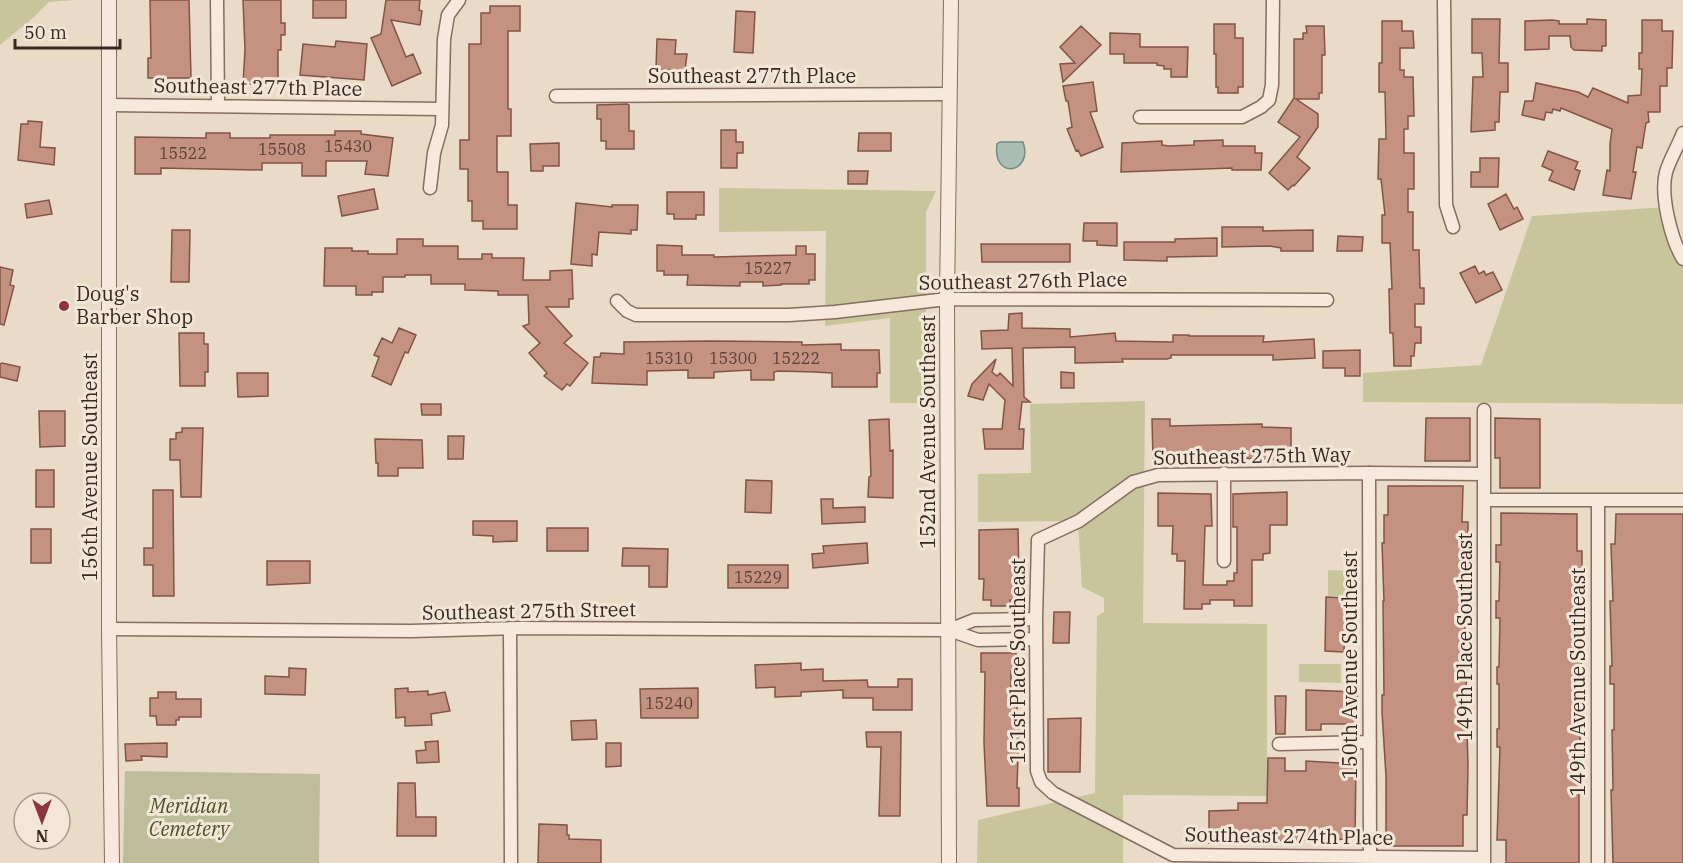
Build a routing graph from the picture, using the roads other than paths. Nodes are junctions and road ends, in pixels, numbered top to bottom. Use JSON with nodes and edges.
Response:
{"nodes":[{"id":1,"x":109,"y":0,"type":"edge"},
{"id":2,"x":217,"y":0,"type":"edge"},
{"id":3,"x":459,"y":0,"type":"edge"},
{"id":4,"x":951,"y":0,"type":"edge"},
{"id":5,"x":1273,"y":0,"type":"edge"},
{"id":6,"x":1444,"y":0,"type":"edge"},
{"id":7,"x":949,"y":94,"type":"junction"},
{"id":8,"x":556,"y":96,"type":"dead end"},
{"id":9,"x":109,"y":105,"type":"junction"},
{"id":10,"x":218,"y":106,"type":"junction"},
{"id":11,"x":442,"y":109,"type":"junction"},
{"id":12,"x":1140,"y":117,"type":"dead end"},
{"id":13,"x":1683,"y":133,"type":"edge"},
{"id":14,"x":430,"y":188,"type":"dead end"},
{"id":15,"x":1454,"y":227,"type":"dead end"},
{"id":16,"x":1683,"y":259,"type":"edge"},
{"id":17,"x":947,"y":299,"type":"junction"},
{"id":18,"x":1327,"y":300,"type":"dead end"},
{"id":19,"x":617,"y":301,"type":"dead end"},
{"id":20,"x":1484,"y":410,"type":"dead end"},
{"id":21,"x":1224,"y":473,"type":"junction"},
{"id":22,"x":1369,"y":473,"type":"junction"},
{"id":23,"x":1484,"y":474,"type":"junction"},
{"id":24,"x":1484,"y":500,"type":"junction"},
{"id":25,"x":1683,"y":500,"type":"edge"},
{"id":26,"x":1598,"y":501,"type":"junction"},
{"id":27,"x":1038,"y":540,"type":"joint"},
{"id":28,"x":1224,"y":561,"type":"dead end"},
{"id":29,"x":1036,"y":619,"type":"junction"},
{"id":30,"x":510,"y":628,"type":"junction"},
{"id":31,"x":109,"y":629,"type":"junction"},
{"id":32,"x":949,"y":630,"type":"junction"},
{"id":33,"x":1036,"y":639,"type":"junction"},
{"id":34,"x":1370,"y":742,"type":"junction"},
{"id":35,"x":1279,"y":744,"type":"dead end"},
{"id":36,"x":1041,"y":782,"type":"joint"},
{"id":37,"x":1370,"y":857,"type":"junction"},
{"id":38,"x":1484,"y":860,"type":"edge"},
{"id":39,"x":111,"y":863,"type":"edge"},
{"id":40,"x":511,"y":863,"type":"edge"},
{"id":41,"x":949,"y":863,"type":"edge"},
{"id":42,"x":1598,"y":863,"type":"edge"}],
"edges":[{"from":1,"to":9,"type":"street","name":"156th Avenue Southeast"},
{"from":2,"to":10,"type":"street"},
{"from":3,"to":11,"type":"street"},
{"from":4,"to":7,"type":"street","name":"152nd Avenue Southeast"},
{"from":5,"to":12,"type":"street"},
{"from":6,"to":15,"type":"street"},
{"from":7,"to":8,"type":"street","name":"Southeast 277th Place"},
{"from":7,"to":17,"type":"street","name":"152nd Avenue Southeast"},
{"from":9,"to":10,"type":"street","name":"Southeast 277th Place"},
{"from":9,"to":31,"type":"street","name":"156th Avenue Southeast"},
{"from":10,"to":11,"type":"street","name":"Southeast 277th Place"},
{"from":11,"to":14,"type":"street"},
{"from":13,"to":16,"type":"street"},
{"from":17,"to":18,"type":"street","name":"Southeast 276th Place"},
{"from":17,"to":19,"type":"street","name":"Southeast 276th Place"},
{"from":17,"to":32,"type":"street","name":"152nd Avenue Southeast"},
{"from":20,"to":23,"type":"street","name":"149th Place Southeast"},
{"from":21,"to":22,"type":"street","name":"Southeast 275th Way"},
{"from":21,"to":27,"type":"street","name":"Southeast 275th Way"},
{"from":21,"to":28,"type":"street"},
{"from":22,"to":23,"type":"street","name":"Southeast 275th Way"},
{"from":22,"to":34,"type":"street","name":"150th Avenue Southeast"},
{"from":23,"to":24,"type":"street","name":"149th Place Southeast"},
{"from":24,"to":26,"type":"street"},
{"from":24,"to":38,"type":"street","name":"149th Place Southeast"},
{"from":25,"to":26,"type":"street"},
{"from":26,"to":42,"type":"street","name":"149th Avenue Southeast"},
{"from":27,"to":29,"type":"street","name":"151st Place Southeast"},
{"from":29,"to":32,"type":"street","name":"Southeast 275th Street"},
{"from":29,"to":33,"type":"street","name":"151st Place Southeast"},
{"from":30,"to":31,"type":"street","name":"Southeast 275th Street"},
{"from":30,"to":32,"type":"street","name":"Southeast 275th Street"},
{"from":30,"to":40,"type":"street"},
{"from":31,"to":39,"type":"street","name":"156th Avenue Southeast"},
{"from":32,"to":33,"type":"street","name":"Southeast 275th Street"},
{"from":32,"to":41,"type":"street","name":"152nd Avenue Southeast"},
{"from":33,"to":36,"type":"street","name":"151st Place Southeast"},
{"from":34,"to":35,"type":"street"},
{"from":34,"to":37,"type":"street","name":"150th Avenue Southeast"},
{"from":36,"to":37,"type":"street","name":"Southeast 274th Place"},
{"from":37,"to":38,"type":"street","name":"Southeast 274th Place"}]}
